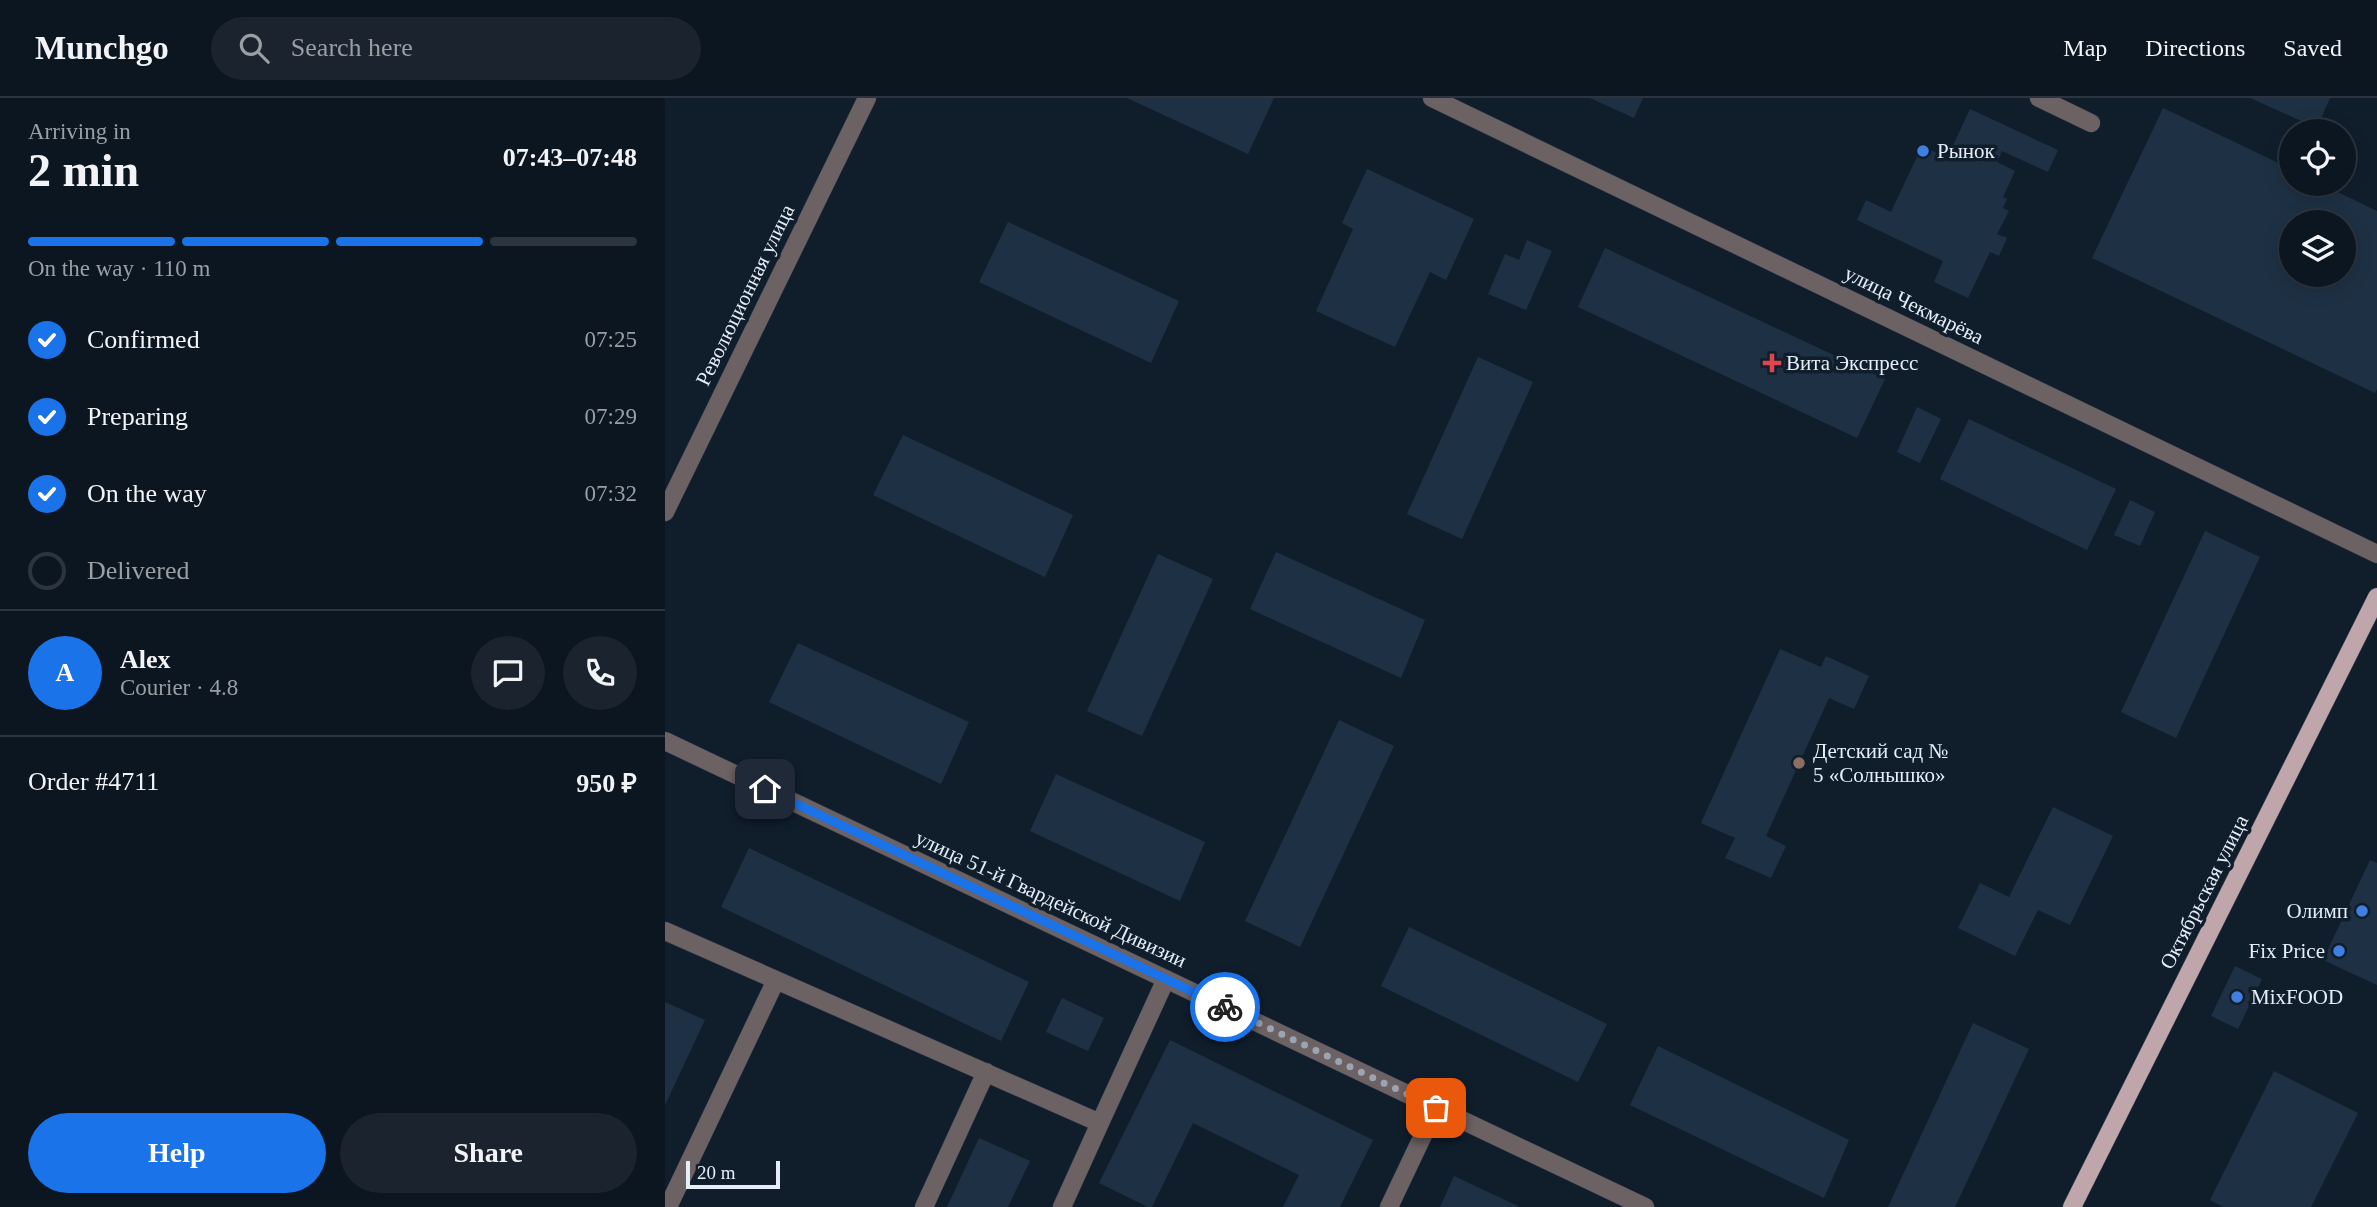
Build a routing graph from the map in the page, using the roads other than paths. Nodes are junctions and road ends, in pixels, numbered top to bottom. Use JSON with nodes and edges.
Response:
{"nodes":[{"id":1,"x":867,"y":98,"type":"edge"},
{"id":2,"x":1432,"y":98,"type":"edge"},
{"id":3,"x":2039,"y":98,"type":"edge"},
{"id":4,"x":2091,"y":123,"type":"dead end"},
{"id":5,"x":665,"y":512,"type":"edge"},
{"id":6,"x":2377,"y":554,"type":"edge"},
{"id":7,"x":2377,"y":597,"type":"edge"},
{"id":8,"x":665,"y":741,"type":"edge"},
{"id":9,"x":665,"y":931,"type":"edge"},
{"id":10,"x":1166,"y":979,"type":"junction"},
{"id":11,"x":776,"y":980,"type":"junction"},
{"id":12,"x":986,"y":1072,"type":"junction"},
{"id":13,"x":1436,"y":1108,"type":"junction"},
{"id":14,"x":1100,"y":1123,"type":"junction"},
{"id":15,"x":668,"y":1207,"type":"edge"},
{"id":16,"x":924,"y":1207,"type":"edge"},
{"id":17,"x":1062,"y":1207,"type":"edge"},
{"id":18,"x":1389,"y":1207,"type":"edge"},
{"id":19,"x":1645,"y":1207,"type":"edge"},
{"id":20,"x":2072,"y":1207,"type":"edge"}],
"edges":[{"from":1,"to":5,"type":"street","name":"Революционная улица"},
{"from":2,"to":6,"type":"street","name":"улица Чекмарёва"},
{"from":3,"to":4,"type":"street"},
{"from":7,"to":20,"type":"main road","name":"Октябрьская улица"},
{"from":8,"to":10,"type":"street","name":"улица 51-й Гвардейской Дивизии"},
{"from":9,"to":11,"type":"street"},
{"from":10,"to":13,"type":"street","name":"улица 51-й Гвардейской Дивизии"},
{"from":10,"to":14,"type":"street"},
{"from":11,"to":12,"type":"street"},
{"from":11,"to":15,"type":"street"},
{"from":12,"to":14,"type":"street"},
{"from":12,"to":16,"type":"street"},
{"from":13,"to":18,"type":"street"},
{"from":13,"to":19,"type":"street","name":"улица 51-й Гвардейской Дивизии"},
{"from":14,"to":17,"type":"street"}]}
